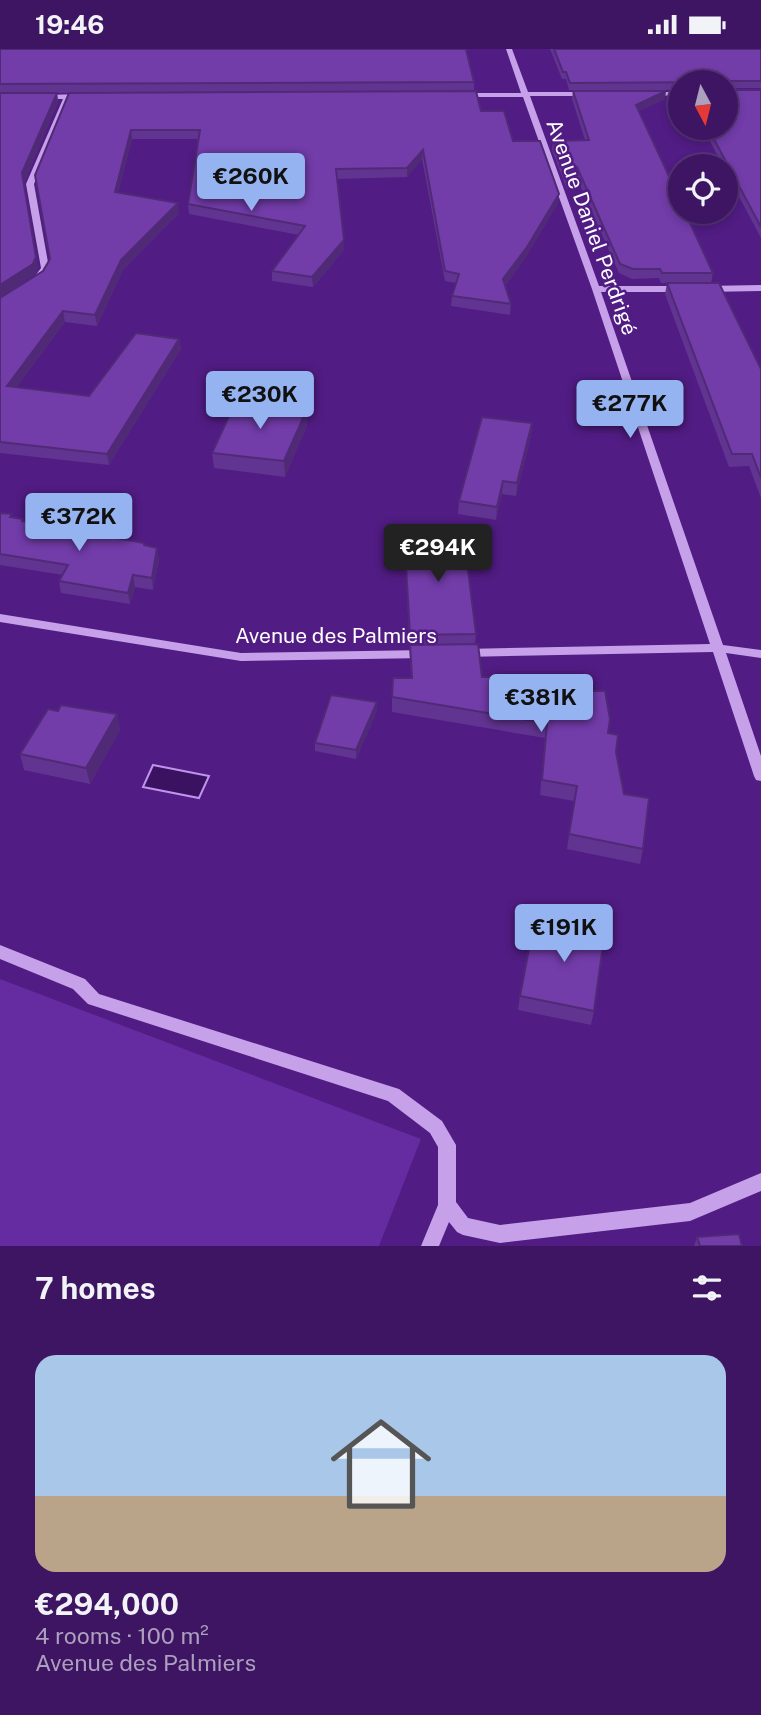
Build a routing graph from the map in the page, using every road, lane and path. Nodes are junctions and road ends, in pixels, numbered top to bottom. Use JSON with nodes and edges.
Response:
{"nodes":[{"id":1,"x":509,"y":49,"type":"edge"},
{"id":2,"x":599,"y":94,"type":"edge"},
{"id":3,"x":640,"y":94,"type":"edge"},
{"id":4,"x":668,"y":94,"type":"edge"},
{"id":5,"x":450,"y":95,"type":"edge"},
{"id":6,"x":523,"y":95,"type":"junction"},
{"id":7,"x":66,"y":96,"type":"junction"},
{"id":8,"x":94,"y":96,"type":"edge"},
{"id":9,"x":27,"y":97,"type":"edge"},
{"id":10,"x":30,"y":283,"type":"edge"},
{"id":11,"x":761,"y":288,"type":"edge"},
{"id":12,"x":596,"y":289,"type":"junction"},
{"id":13,"x":0,"y":618,"type":"edge"},
{"id":14,"x":716,"y":648,"type":"junction"},
{"id":15,"x":761,"y":654,"type":"edge"},
{"id":16,"x":761,"y":776,"type":"edge"},
{"id":17,"x":0,"y":952,"type":"edge"},
{"id":18,"x":761,"y":1182,"type":"edge"},
{"id":19,"x":447,"y":1205,"type":"junction"},
{"id":20,"x":430,"y":1246,"type":"edge"}],
"edges":[{"from":1,"to":6,"type":"street","name":"Avenue Daniel Perdrigé"},
{"from":2,"to":6,"type":"street"},
{"from":3,"to":4,"type":"street"},
{"from":5,"to":6,"type":"street"},
{"from":6,"to":12,"type":"street","name":"Avenue Daniel Perdrigé"},
{"from":7,"to":8,"type":"street"},
{"from":7,"to":9,"type":"street"},
{"from":7,"to":10,"type":"street"},
{"from":11,"to":12,"type":"street"},
{"from":12,"to":14,"type":"street","name":"Avenue Daniel Perdrigé"},
{"from":13,"to":14,"type":"street","name":"Avenue des Palmiers"},
{"from":14,"to":15,"type":"street","name":"Avenue des Palmiers"},
{"from":14,"to":16,"type":"street","name":"Avenue Daniel Perdrigé"},
{"from":17,"to":19,"type":"street"},
{"from":18,"to":19,"type":"street"},
{"from":19,"to":20,"type":"street"}]}
